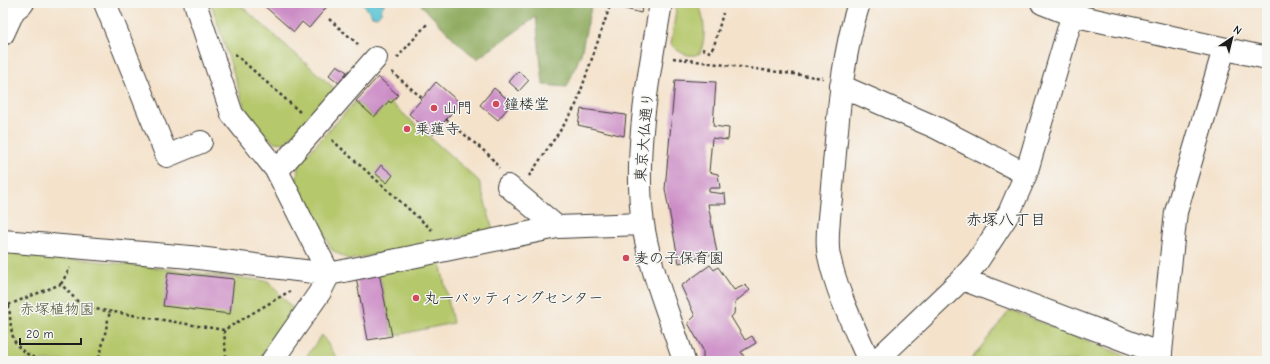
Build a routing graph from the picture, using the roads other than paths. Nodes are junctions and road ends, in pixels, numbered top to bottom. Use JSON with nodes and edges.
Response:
{"nodes":[{"id":1,"x":23,"y":3,"type":"edge"},
{"id":2,"x":105,"y":3,"type":"edge"},
{"id":3,"x":195,"y":3,"type":"edge"},
{"id":4,"x":662,"y":3,"type":"edge"},
{"id":5,"x":859,"y":3,"type":"edge"},
{"id":6,"x":1042,"y":3,"type":"edge"},
{"id":7,"x":1074,"y":9,"type":"edge"},
{"id":8,"x":3,"y":34,"type":"edge"},
{"id":9,"x":1224,"y":49,"type":"junction"},
{"id":10,"x":1267,"y":58,"type":"edge"},
{"id":11,"x":384,"y":61,"type":"road end"},
{"id":12,"x":842,"y":84,"type":"junction"},
{"id":13,"x":202,"y":142,"type":"dead end"},
{"id":14,"x":277,"y":171,"type":"junction"},
{"id":15,"x":1026,"y":174,"type":"junction"},
{"id":16,"x":513,"y":190,"type":"road end"},
{"id":17,"x":643,"y":224,"type":"junction"},
{"id":18,"x":557,"y":227,"type":"junction"},
{"id":19,"x":3,"y":241,"type":"edge"},
{"id":20,"x":329,"y":274,"type":"junction"},
{"id":21,"x":962,"y":279,"type":"junction"},
{"id":22,"x":1160,"y":357,"type":"edge"},
{"id":23,"x":272,"y":361,"type":"edge"},
{"id":24,"x":684,"y":361,"type":"edge"},
{"id":25,"x":869,"y":361,"type":"edge"},
{"id":26,"x":876,"y":361,"type":"edge"}],
"edges":[{"from":1,"to":8,"type":"street"},
{"from":2,"to":13,"type":"street"},
{"from":3,"to":14,"type":"street"},
{"from":4,"to":17,"type":"street","name":"東京大仏通り"},
{"from":5,"to":12,"type":"street"},
{"from":6,"to":7,"type":"street"},
{"from":7,"to":9,"type":"street"},
{"from":7,"to":15,"type":"street"},
{"from":9,"to":10,"type":"street"},
{"from":9,"to":22,"type":"street"},
{"from":11,"to":14,"type":"street"},
{"from":12,"to":15,"type":"street"},
{"from":12,"to":25,"type":"street"},
{"from":14,"to":20,"type":"street"},
{"from":15,"to":21,"type":"street"},
{"from":16,"to":18,"type":"street"},
{"from":17,"to":18,"type":"street"},
{"from":17,"to":24,"type":"street","name":"東京大仏通り"},
{"from":18,"to":20,"type":"street"},
{"from":19,"to":20,"type":"street"},
{"from":20,"to":23,"type":"street"},
{"from":21,"to":22,"type":"street"},
{"from":21,"to":26,"type":"street"}]}
